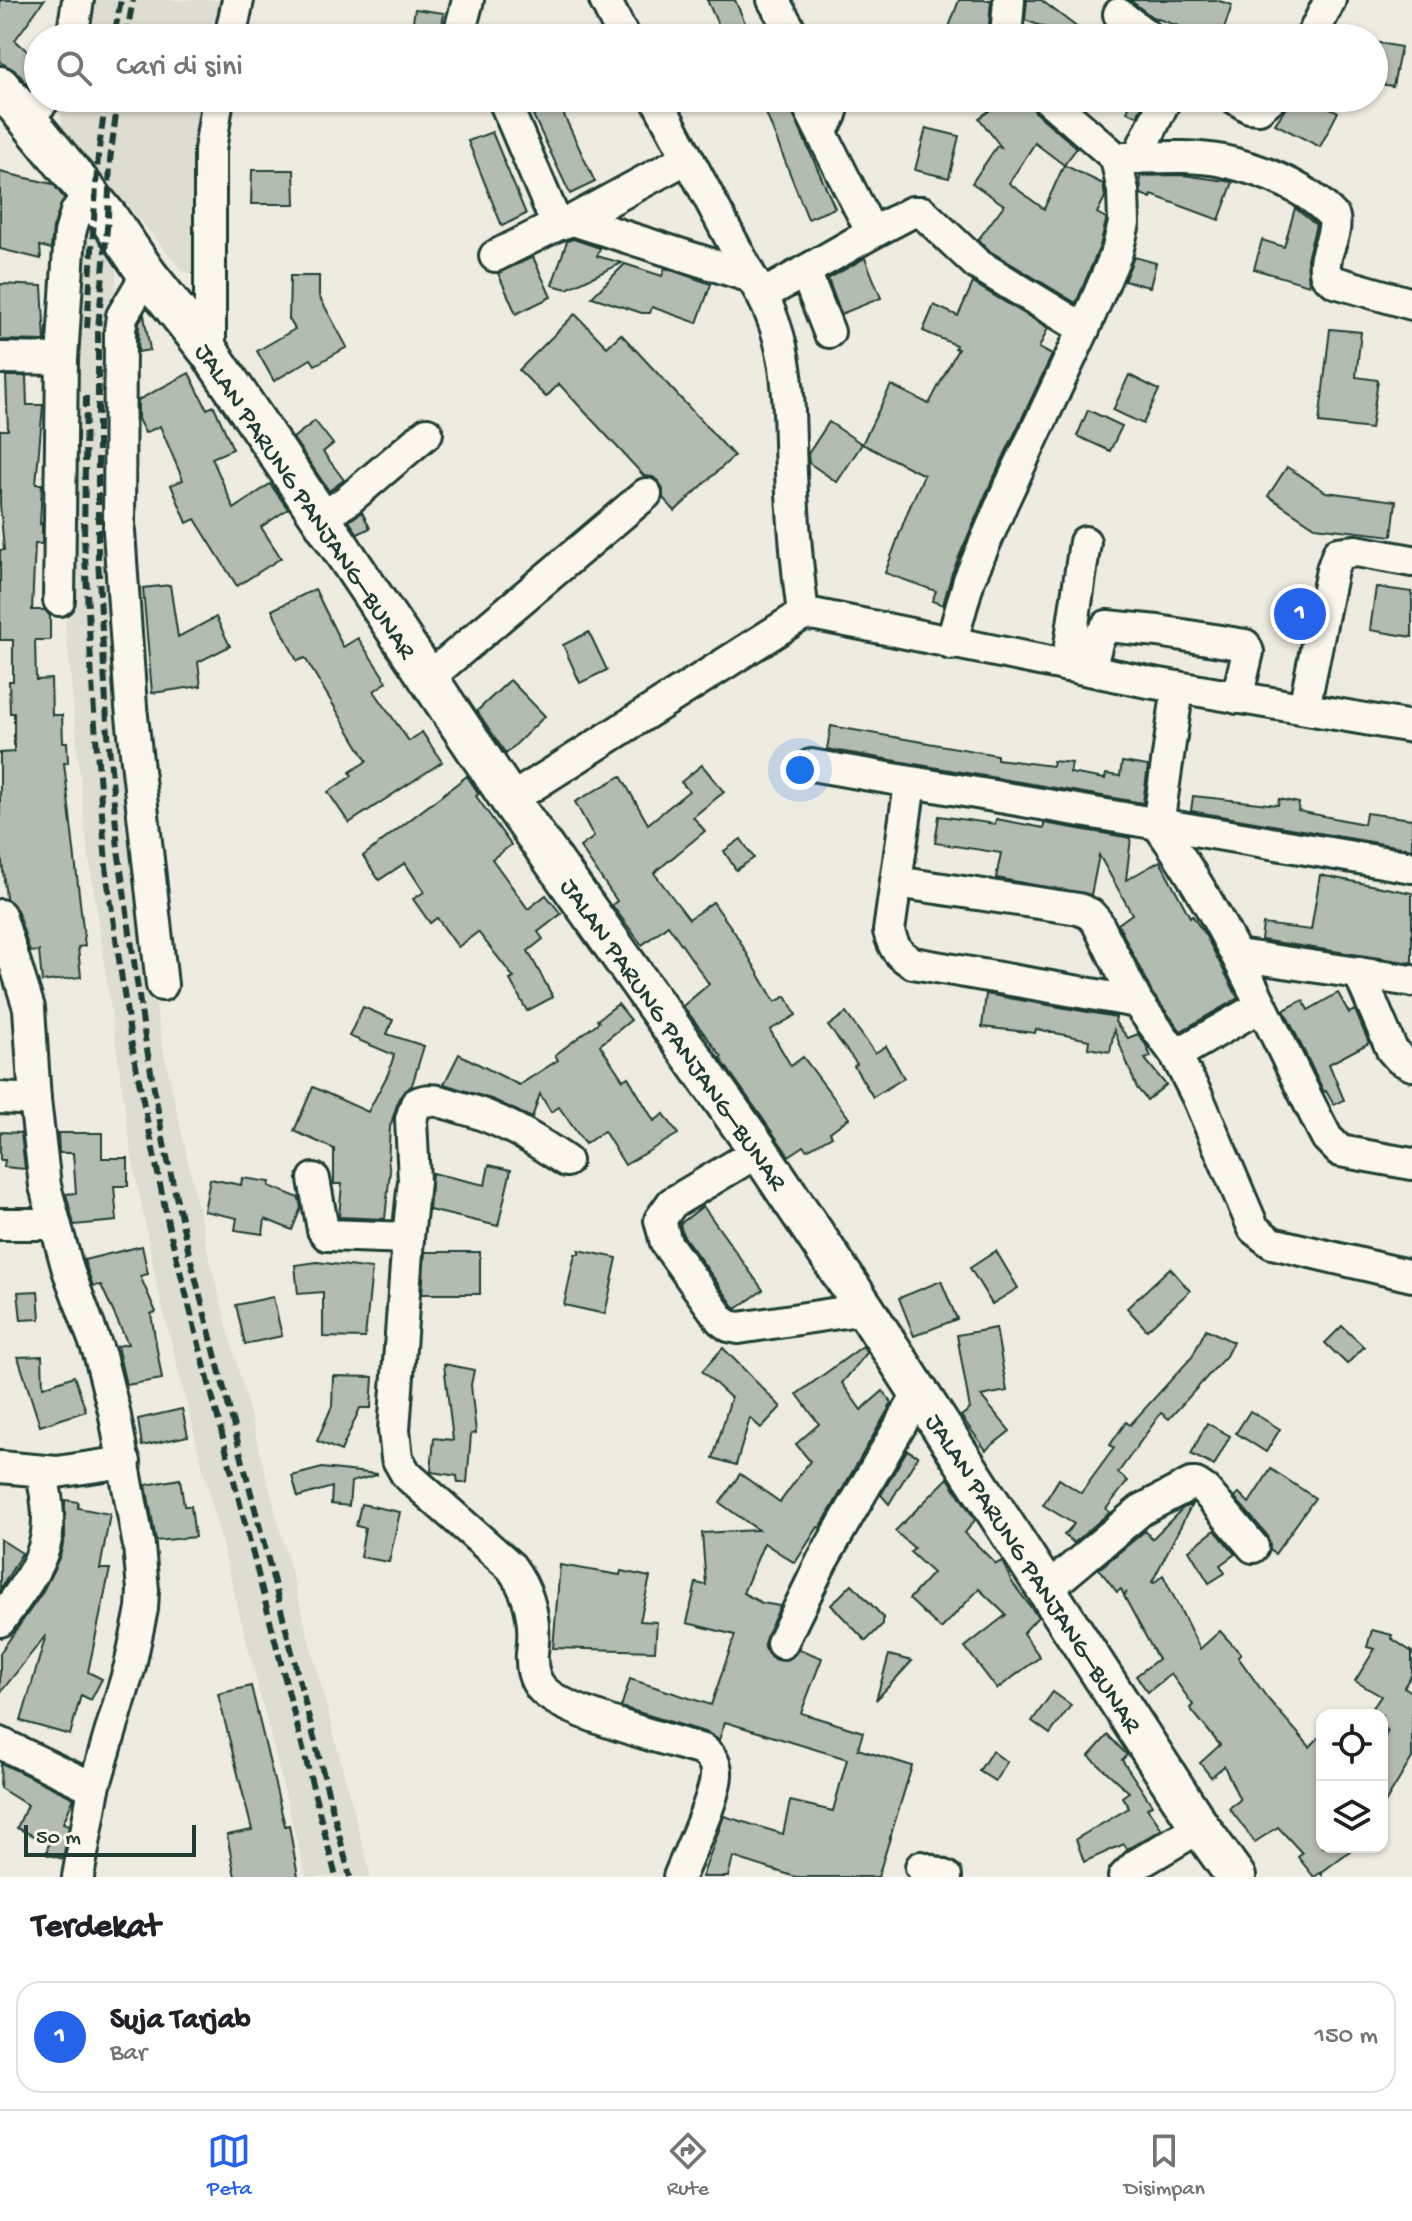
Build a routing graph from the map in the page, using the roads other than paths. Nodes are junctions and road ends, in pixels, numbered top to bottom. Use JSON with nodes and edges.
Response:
{"nodes":[{"id":1,"x":78,"y":0,"type":"edge"},
{"id":2,"x":238,"y":0,"type":"edge"},
{"id":3,"x":468,"y":0,"type":"edge"},
{"id":4,"x":605,"y":0,"type":"edge"},
{"id":5,"x":754,"y":0,"type":"edge"},
{"id":6,"x":773,"y":0,"type":"edge"},
{"id":7,"x":1009,"y":0,"type":"edge"},
{"id":8,"x":1330,"y":0,"type":"edge"},
{"id":9,"x":1119,"y":14,"type":"dead end"},
{"id":10,"x":74,"y":24,"type":"edge"},
{"id":11,"x":233,"y":24,"type":"edge"},
{"id":12,"x":462,"y":24,"type":"edge"},
{"id":13,"x":617,"y":24,"type":"edge"},
{"id":14,"x":766,"y":24,"type":"edge"},
{"id":15,"x":787,"y":24,"type":"edge"},
{"id":16,"x":1007,"y":24,"type":"edge"},
{"id":17,"x":1132,"y":24,"type":"edge"},
{"id":18,"x":1318,"y":24,"type":"edge"},
{"id":19,"x":0,"y":86,"type":"edge"},
{"id":20,"x":24,"y":100,"type":"edge"},
{"id":21,"x":40,"y":112,"type":"edge"},
{"id":22,"x":216,"y":112,"type":"edge"},
{"id":23,"x":510,"y":112,"type":"edge"},
{"id":24,"x":663,"y":112,"type":"edge"},
{"id":25,"x":811,"y":112,"type":"edge"},
{"id":26,"x":832,"y":112,"type":"edge"},
{"id":27,"x":1065,"y":112,"type":"edge"},
{"id":28,"x":1157,"y":112,"type":"edge"},
{"id":29,"x":821,"y":130,"type":"junction"},
{"id":30,"x":687,"y":158,"type":"junction"},
{"id":31,"x":1126,"y":158,"type":"junction"},
{"id":32,"x":92,"y":198,"type":"junction"},
{"id":33,"x":565,"y":222,"type":"junction"},
{"id":34,"x":872,"y":233,"type":"junction"},
{"id":35,"x":495,"y":256,"type":"dead end"},
{"id":36,"x":805,"y":271,"type":"junction"},
{"id":37,"x":147,"y":274,"type":"junction"},
{"id":38,"x":757,"y":286,"type":"junction"},
{"id":39,"x":1412,"y":304,"type":"edge"},
{"id":40,"x":1084,"y":329,"type":"junction"},
{"id":41,"x":829,"y":332,"type":"dead end"},
{"id":42,"x":210,"y":353,"type":"junction"},
{"id":43,"x":0,"y":358,"type":"edge"},
{"id":44,"x":62,"y":359,"type":"junction"},
{"id":45,"x":427,"y":433,"type":"dead end"},
{"id":46,"x":646,"y":494,"type":"dead end"},
{"id":47,"x":321,"y":518,"type":"junction"},
{"id":48,"x":1085,"y":542,"type":"dead end"},
{"id":49,"x":1412,"y":561,"type":"edge"},
{"id":50,"x":59,"y":600,"type":"dead end"},
{"id":51,"x":803,"y":614,"type":"junction"},
{"id":52,"x":1158,"y":631,"type":"junction"},
{"id":53,"x":951,"y":644,"type":"junction"},
{"id":54,"x":1079,"y":668,"type":"junction"},
{"id":55,"x":427,"y":679,"type":"junction"},
{"id":56,"x":1148,"y":682,"type":"junction"},
{"id":57,"x":1178,"y":687,"type":"junction"},
{"id":58,"x":1237,"y":698,"type":"junction"},
{"id":59,"x":1304,"y":708,"type":"junction"},
{"id":60,"x":1412,"y":727,"type":"edge"},
{"id":61,"x":811,"y":765,"type":"dead end"},
{"id":62,"x":910,"y":783,"type":"junction"},
{"id":63,"x":510,"y":800,"type":"junction"},
{"id":64,"x":1158,"y":825,"type":"junction"},
{"id":65,"x":1412,"y":867,"type":"edge"},
{"id":66,"x":896,"y":882,"type":"junction"},
{"id":67,"x":0,"y":915,"type":"edge"},
{"id":68,"x":1237,"y":955,"type":"junction"},
{"id":69,"x":1359,"y":973,"type":"junction"},
{"id":70,"x":1412,"y":981,"type":"edge"},
{"id":71,"x":162,"y":985,"type":"dead end"},
{"id":72,"x":1137,"y":1002,"type":"junction"},
{"id":73,"x":1261,"y":1006,"type":"junction"},
{"id":74,"x":1176,"y":1055,"type":"junction"},
{"id":75,"x":1412,"y":1065,"type":"edge"},
{"id":76,"x":0,"y":1098,"type":"edge"},
{"id":77,"x":35,"y":1100,"type":"junction"},
{"id":78,"x":759,"y":1151,"type":"junction"},
{"id":79,"x":566,"y":1161,"type":"dead end"},
{"id":80,"x":1412,"y":1164,"type":"edge"},
{"id":81,"x":314,"y":1179,"type":"dead end"},
{"id":82,"x":0,"y":1224,"type":"edge"},
{"id":83,"x":55,"y":1224,"type":"junction"},
{"id":84,"x":408,"y":1238,"type":"junction"},
{"id":85,"x":1412,"y":1276,"type":"edge"},
{"id":86,"x":865,"y":1309,"type":"junction"},
{"id":87,"x":919,"y":1393,"type":"junction"},
{"id":88,"x":125,"y":1462,"type":"junction"},
{"id":89,"x":0,"y":1467,"type":"edge"},
{"id":90,"x":41,"y":1471,"type":"junction"},
{"id":91,"x":1253,"y":1547,"type":"dead end"},
{"id":92,"x":1046,"y":1590,"type":"junction"},
{"id":93,"x":0,"y":1621,"type":"edge"},
{"id":94,"x":782,"y":1643,"type":"dead end"},
{"id":95,"x":0,"y":1743,"type":"edge"},
{"id":96,"x":94,"y":1788,"type":"junction"},
{"id":97,"x":1200,"y":1827,"type":"junction"},
{"id":98,"x":78,"y":1877,"type":"edge"},
{"id":99,"x":679,"y":1877,"type":"edge"},
{"id":100,"x":1124,"y":1877,"type":"edge"},
{"id":101,"x":1236,"y":1877,"type":"edge"}],
"edges":[{"from":1,"to":10,"type":"street"},
{"from":2,"to":11,"type":"street"},
{"from":3,"to":12,"type":"street"},
{"from":4,"to":13,"type":"street"},
{"from":5,"to":14,"type":"street"},
{"from":6,"to":15,"type":"street"},
{"from":7,"to":16,"type":"street"},
{"from":8,"to":18,"type":"street"},
{"from":9,"to":17,"type":"street"},
{"from":19,"to":20,"type":"main road","name":"JALAN PARUNG PANJANG–BUNAR"},
{"from":21,"to":32,"type":"main road","name":"JALAN PARUNG PANJANG–BUNAR"},
{"from":22,"to":42,"type":"street"},
{"from":23,"to":33,"type":"street"},
{"from":24,"to":30,"type":"street"},
{"from":25,"to":29,"type":"street"},
{"from":26,"to":29,"type":"street"},
{"from":27,"to":31,"type":"street"},
{"from":28,"to":31,"type":"street"},
{"from":29,"to":34,"type":"street"},
{"from":30,"to":33,"type":"street"},
{"from":30,"to":38,"type":"street"},
{"from":31,"to":39,"type":"street"},
{"from":31,"to":40,"type":"street"},
{"from":32,"to":37,"type":"main road","name":"JALAN PARUNG PANJANG–BUNAR"},
{"from":32,"to":44,"type":"street"},
{"from":33,"to":35,"type":"street"},
{"from":33,"to":38,"type":"street"},
{"from":34,"to":36,"type":"street"},
{"from":34,"to":40,"type":"street"},
{"from":36,"to":38,"type":"street"},
{"from":36,"to":41,"type":"street"},
{"from":37,"to":42,"type":"main road","name":"JALAN PARUNG PANJANG–BUNAR"},
{"from":37,"to":71,"type":"street"},
{"from":38,"to":51,"type":"street"},
{"from":40,"to":53,"type":"street"},
{"from":42,"to":47,"type":"main road","name":"JALAN PARUNG PANJANG–BUNAR"},
{"from":43,"to":44,"type":"street"},
{"from":44,"to":50,"type":"street"},
{"from":45,"to":47,"type":"street"},
{"from":46,"to":55,"type":"street"},
{"from":47,"to":55,"type":"main road","name":"JALAN PARUNG PANJANG–BUNAR"},
{"from":48,"to":54,"type":"street"},
{"from":49,"to":59,"type":"street"},
{"from":51,"to":53,"type":"street"},
{"from":51,"to":63,"type":"street"},
{"from":52,"to":54,"type":"street"},
{"from":52,"to":56,"type":"street"},
{"from":52,"to":58,"type":"street"},
{"from":53,"to":54,"type":"street"},
{"from":54,"to":56,"type":"street"},
{"from":55,"to":63,"type":"main road","name":"JALAN PARUNG PANJANG–BUNAR"},
{"from":56,"to":57,"type":"street"},
{"from":57,"to":58,"type":"street"},
{"from":57,"to":64,"type":"street"},
{"from":58,"to":59,"type":"street"},
{"from":59,"to":60,"type":"street"},
{"from":61,"to":62,"type":"street"},
{"from":62,"to":64,"type":"street"},
{"from":62,"to":66,"type":"street"},
{"from":63,"to":78,"type":"main road","name":"JALAN PARUNG PANJANG–BUNAR"},
{"from":64,"to":65,"type":"street"},
{"from":64,"to":68,"type":"street"},
{"from":66,"to":72,"type":"street"},
{"from":66,"to":72,"type":"street"},
{"from":67,"to":77,"type":"street"},
{"from":68,"to":69,"type":"street"},
{"from":68,"to":73,"type":"street"},
{"from":69,"to":70,"type":"street"},
{"from":69,"to":75,"type":"street"},
{"from":72,"to":74,"type":"street"},
{"from":73,"to":74,"type":"street"},
{"from":73,"to":80,"type":"street"},
{"from":74,"to":85,"type":"street"},
{"from":76,"to":77,"type":"street"},
{"from":77,"to":83,"type":"street"},
{"from":78,"to":86,"type":"main road","name":"JALAN PARUNG PANJANG–BUNAR"},
{"from":78,"to":86,"type":"street"},
{"from":79,"to":84,"type":"street"},
{"from":81,"to":84,"type":"street"},
{"from":82,"to":83,"type":"street"},
{"from":83,"to":88,"type":"street"},
{"from":84,"to":99,"type":"street"},
{"from":86,"to":87,"type":"main road","name":"JALAN PARUNG PANJANG–BUNAR"},
{"from":87,"to":92,"type":"main road","name":"JALAN PARUNG PANJANG–BUNAR"},
{"from":87,"to":94,"type":"street"},
{"from":88,"to":90,"type":"street"},
{"from":88,"to":96,"type":"street"},
{"from":89,"to":90,"type":"street"},
{"from":90,"to":93,"type":"street"},
{"from":91,"to":92,"type":"street"},
{"from":92,"to":97,"type":"main road","name":"JALAN PARUNG PANJANG–BUNAR"},
{"from":95,"to":96,"type":"street"},
{"from":96,"to":98,"type":"street"},
{"from":97,"to":100,"type":"street"},
{"from":97,"to":101,"type":"main road","name":"JALAN PARUNG PANJANG–BUNAR"}]}
